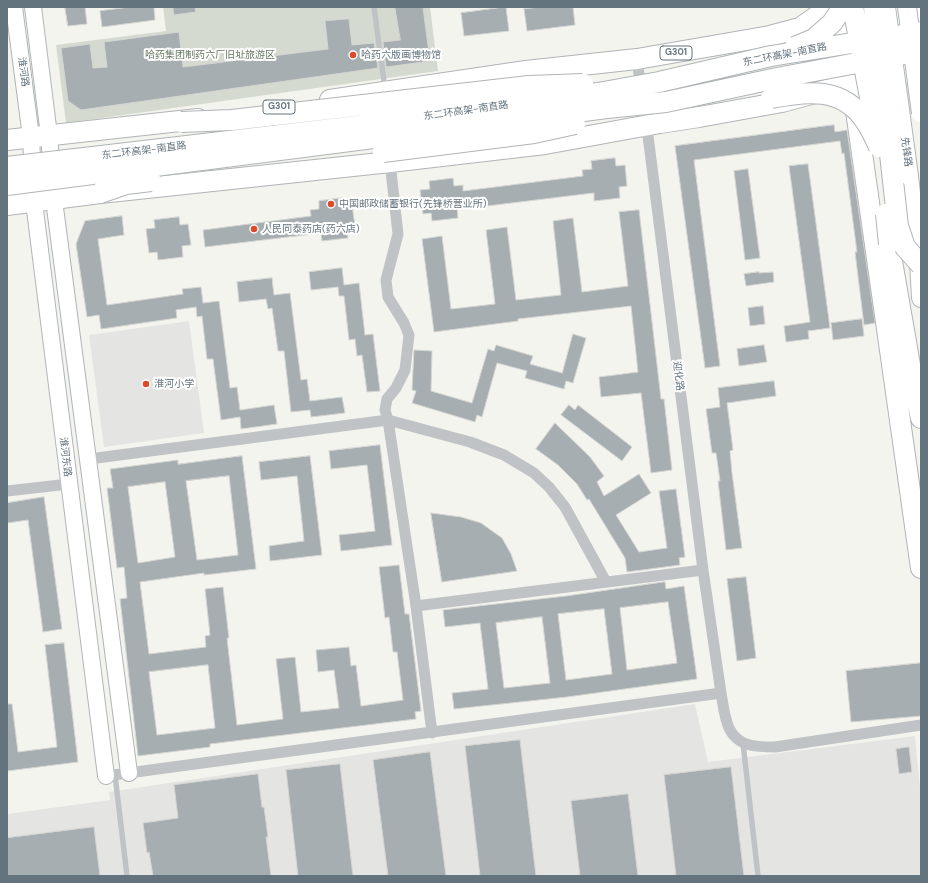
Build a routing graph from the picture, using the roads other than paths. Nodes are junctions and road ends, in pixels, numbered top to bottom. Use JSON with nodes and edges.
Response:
{"nodes":[{"id":1,"x":14,"y":7,"type":"edge"},
{"id":2,"x":33,"y":7,"type":"edge"},
{"id":3,"x":374,"y":7,"type":"edge"},
{"id":4,"x":853,"y":7,"type":"edge"},
{"id":5,"x":874,"y":7,"type":"edge"},
{"id":6,"x":886,"y":7,"type":"edge"},
{"id":7,"x":907,"y":7,"type":"edge"},
{"id":8,"x":822,"y":10,"type":"edge"},
{"id":9,"x":921,"y":11,"type":"edge"},
{"id":10,"x":840,"y":15,"type":"edge"},
{"id":11,"x":921,"y":32,"type":"edge"},
{"id":12,"x":921,"y":51,"type":"edge"},
{"id":13,"x":771,"y":56,"type":"junction"},
{"id":14,"x":637,"y":59,"type":"junction"},
{"id":15,"x":921,"y":71,"type":"edge"},
{"id":16,"x":659,"y":82,"type":"junction"},
{"id":17,"x":852,"y":83,"type":"junction"},
{"id":18,"x":385,"y":92,"type":"junction"},
{"id":19,"x":776,"y":100,"type":"junction"},
{"id":20,"x":666,"y":102,"type":"junction"},
{"id":21,"x":921,"y":113,"type":"edge"},
{"id":22,"x":181,"y":122,"type":"junction"},
{"id":23,"x":653,"y":124,"type":"junction"},
{"id":24,"x":40,"y":136,"type":"junction"},
{"id":25,"x":7,"y":140,"type":"edge"},
{"id":26,"x":870,"y":144,"type":"junction"},
{"id":27,"x":390,"y":162,"type":"junction"},
{"id":28,"x":7,"y":167,"type":"edge"},
{"id":29,"x":7,"y":185,"type":"edge"},
{"id":30,"x":100,"y":193,"type":"junction"},
{"id":31,"x":54,"y":200,"type":"junction"},
{"id":32,"x":34,"y":202,"type":"junction"},
{"id":33,"x":7,"y":205,"type":"edge"},
{"id":34,"x":921,"y":266,"type":"edge"},
{"id":35,"x":921,"y":298,"type":"edge"},
{"id":36,"x":921,"y":418,"type":"edge"},
{"id":37,"x":388,"y":420,"type":"junction"},
{"id":38,"x":89,"y":459,"type":"junction"},
{"id":39,"x":69,"y":484,"type":"junction"},
{"id":40,"x":7,"y":491,"type":"edge"},
{"id":41,"x":921,"y":568,"type":"edge"},
{"id":42,"x":703,"y":570,"type":"junction"},
{"id":43,"x":606,"y":582,"type":"junction"},
{"id":44,"x":416,"y":606,"type":"junction"},
{"id":45,"x":721,"y":693,"type":"junction"},
{"id":46,"x":921,"y":724,"type":"edge"},
{"id":47,"x":432,"y":733,"type":"junction"},
{"id":48,"x":743,"y":743,"type":"junction"},
{"id":49,"x":117,"y":775,"type":"junction"},
{"id":50,"x":127,"y":876,"type":"edge"},
{"id":51,"x":758,"y":876,"type":"edge"}],
"edges":[{"from":1,"to":24,"type":"main road","name":"淮河路"},
{"from":2,"to":24,"type":"main road","name":"淮河路"},
{"from":3,"to":18,"type":"lane"},
{"from":4,"to":26,"type":"highway","bridge":true},
{"from":5,"to":34,"type":"highway","bridge":true},
{"from":6,"to":35,"type":"main road","name":"先锋路","bridge":true},
{"from":7,"to":21,"type":"main road","bridge":true},
{"from":8,"to":10,"type":"highway"},
{"from":8,"to":14,"type":"highway","number":"G301"},
{"from":9,"to":10,"type":"highway"},
{"from":10,"to":13,"type":"highway","bridge":true},
{"from":10,"to":17,"type":"highway"},
{"from":11,"to":13,"type":"highway","name":"东二环高架-南直路","bridge":true},
{"from":12,"to":20,"type":"highway","name":"东二环高架-南直路","bridge":true},
{"from":13,"to":16,"type":"highway","name":"东二环高架-南直路","bridge":true},
{"from":14,"to":18,"type":"highway","number":"G301"},
{"from":14,"to":23,"type":"street","name":"迎化路"},
{"from":15,"to":17,"type":"highway"},
{"from":16,"to":22,"type":"highway","bridge":true},
{"from":16,"to":28,"type":"highway","name":"东二环高架-南直路","bridge":true},
{"from":17,"to":19,"type":"highway"},
{"from":17,"to":26,"type":"highway"},
{"from":18,"to":22,"type":"highway","number":"G301"},
{"from":19,"to":23,"type":"highway"},
{"from":19,"to":26,"type":"highway","bridge":true},
{"from":20,"to":29,"type":"highway","name":"东二环高架-南直路","bridge":true},
{"from":20,"to":30,"type":"highway","bridge":true},
{"from":22,"to":24,"type":"highway","number":"G301"},
{"from":23,"to":27,"type":"highway"},
{"from":23,"to":42,"type":"street","name":"迎化路"},
{"from":24,"to":25,"type":"highway","number":"G301"},
{"from":24,"to":31,"type":"main road"},
{"from":24,"to":32,"type":"main road","name":"淮河东路"},
{"from":26,"to":36,"type":"highway","bridge":true},
{"from":26,"to":41,"type":"highway"},
{"from":27,"to":30,"type":"highway"},
{"from":27,"to":37,"type":"street"},
{"from":30,"to":31,"type":"highway"},
{"from":31,"to":32,"type":"highway"},
{"from":31,"to":38,"type":"main road"},
{"from":32,"to":33,"type":"highway"},
{"from":32,"to":39,"type":"main road","name":"淮河东路"},
{"from":37,"to":38,"type":"street"},
{"from":37,"to":43,"type":"street"},
{"from":37,"to":44,"type":"street"},
{"from":38,"to":49,"type":"main road"},
{"from":39,"to":40,"type":"street"},
{"from":39,"to":49,"type":"main road","name":"淮河东路"},
{"from":42,"to":43,"type":"street"},
{"from":42,"to":45,"type":"street","name":"迎化路"},
{"from":43,"to":44,"type":"street"},
{"from":44,"to":47,"type":"street"},
{"from":45,"to":47,"type":"street"},
{"from":45,"to":48,"type":"street","name":"迎化路"},
{"from":46,"to":48,"type":"street"},
{"from":47,"to":49,"type":"street"},
{"from":48,"to":51,"type":"lane"},
{"from":49,"to":50,"type":"lane"}]}
